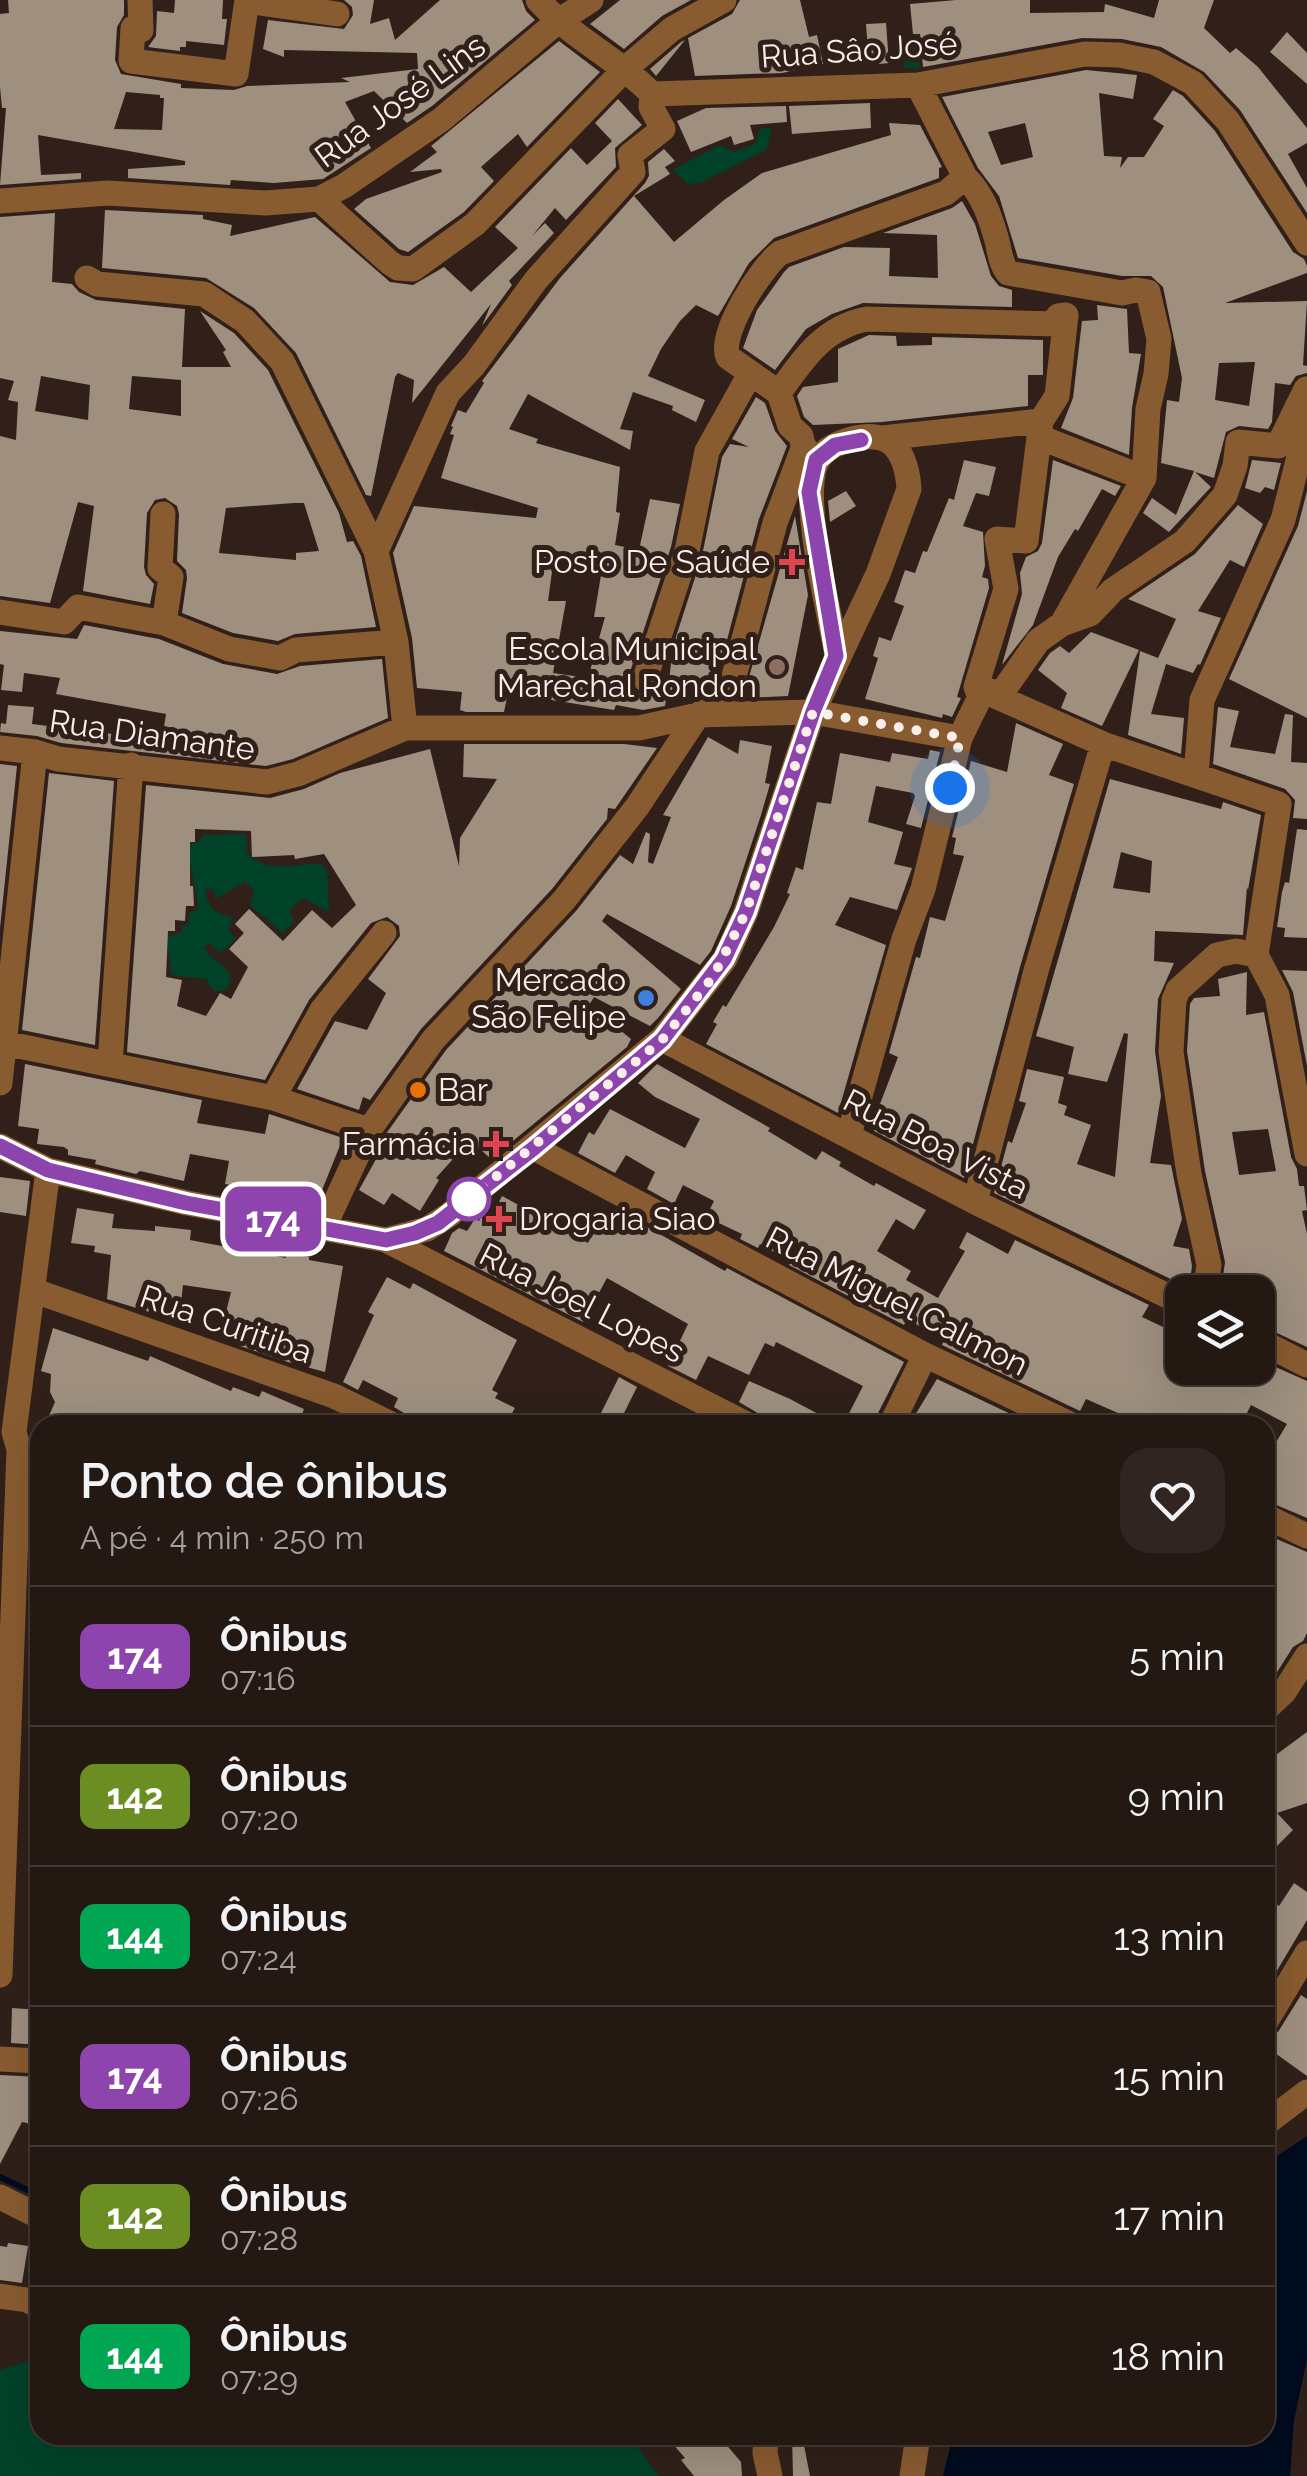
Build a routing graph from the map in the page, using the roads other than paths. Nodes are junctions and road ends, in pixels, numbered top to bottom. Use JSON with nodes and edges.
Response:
{"nodes":[{"id":1,"x":140,"y":0,"type":"edge"},
{"id":2,"x":247,"y":0,"type":"edge"},
{"id":3,"x":538,"y":0,"type":"edge"},
{"id":4,"x":591,"y":0,"type":"edge"},
{"id":5,"x":724,"y":0,"type":"edge"},
{"id":6,"x":336,"y":14,"type":"dead end"},
{"id":7,"x":557,"y":22,"type":"junction"},
{"id":8,"x":626,"y":68,"type":"junction"},
{"id":9,"x":918,"y":86,"type":"junction"},
{"id":10,"x":652,"y":94,"type":"junction"},
{"id":11,"x":965,"y":176,"type":"junction"},
{"id":12,"x":7,"y":200,"type":"edge"},
{"id":13,"x":319,"y":200,"type":"junction"},
{"id":14,"x":1307,"y":243,"type":"edge"},
{"id":15,"x":88,"y":278,"type":"dead end"},
{"id":16,"x":750,"y":374,"type":"junction"},
{"id":17,"x":1307,"y":390,"type":"edge"},
{"id":18,"x":779,"y":393,"type":"junction"},
{"id":19,"x":1307,"y":424,"type":"edge"},
{"id":20,"x":1040,"y":429,"type":"junction"},
{"id":21,"x":882,"y":438,"type":"junction"},
{"id":22,"x":804,"y":446,"type":"junction"},
{"id":23,"x":1144,"y":478,"type":"junction"},
{"id":24,"x":809,"y":492,"type":"junction"},
{"id":25,"x":164,"y":514,"type":"dead end"},
{"id":26,"x":376,"y":551,"type":"junction"},
{"id":27,"x":0,"y":612,"type":"edge"},
{"id":28,"x":164,"y":624,"type":"junction"},
{"id":29,"x":1062,"y":624,"type":"junction"},
{"id":30,"x":396,"y":642,"type":"junction"},
{"id":31,"x":836,"y":656,"type":"junction"},
{"id":32,"x":645,"y":679,"type":"dead end"},
{"id":33,"x":976,"y":688,"type":"junction"},
{"id":34,"x":813,"y":712,"type":"junction"},
{"id":35,"x":698,"y":715,"type":"junction"},
{"id":36,"x":405,"y":728,"type":"junction"},
{"id":37,"x":960,"y":738,"type":"junction"},
{"id":38,"x":1103,"y":744,"type":"junction"},
{"id":39,"x":0,"y":748,"type":"edge"},
{"id":40,"x":35,"y":752,"type":"junction"},
{"id":41,"x":130,"y":765,"type":"junction"},
{"id":42,"x":1196,"y":775,"type":"junction"},
{"id":43,"x":384,"y":932,"type":"dead end"},
{"id":44,"x":1256,"y":955,"type":"junction"},
{"id":45,"x":662,"y":1040,"type":"junction"},
{"id":46,"x":4,"y":1043,"type":"junction"},
{"id":47,"x":110,"y":1063,"type":"junction"},
{"id":48,"x":0,"y":1083,"type":"edge"},
{"id":49,"x":274,"y":1098,"type":"junction"},
{"id":50,"x":369,"y":1130,"type":"junction"},
{"id":51,"x":849,"y":1135,"type":"junction"},
{"id":52,"x":0,"y":1146,"type":"edge"},
{"id":53,"x":534,"y":1148,"type":"junction"},
{"id":54,"x":1307,"y":1154,"type":"edge"},
{"id":55,"x":48,"y":1170,"type":"junction"},
{"id":56,"x":975,"y":1202,"type":"junction"},
{"id":57,"x":322,"y":1229,"type":"junction"},
{"id":58,"x":386,"y":1240,"type":"junction"},
{"id":59,"x":1208,"y":1275,"type":"edge"},
{"id":60,"x":35,"y":1291,"type":"junction"},
{"id":61,"x":1165,"y":1296,"type":"edge"},
{"id":62,"x":1275,"y":1349,"type":"edge"},
{"id":63,"x":925,"y":1355,"type":"junction"},
{"id":64,"x":1307,"y":1365,"type":"edge"},
{"id":65,"x":373,"y":1415,"type":"edge"},
{"id":66,"x":728,"y":1415,"type":"edge"},
{"id":67,"x":896,"y":1415,"type":"edge"},
{"id":68,"x":1051,"y":1415,"type":"edge"},
{"id":69,"x":24,"y":1441,"type":"edge"},
{"id":70,"x":1275,"y":1521,"type":"edge"},
{"id":71,"x":1307,"y":1536,"type":"edge"},
{"id":72,"x":1307,"y":1656,"type":"edge"},
{"id":73,"x":1275,"y":1691,"type":"edge"},
{"id":74,"x":1307,"y":1952,"type":"edge"},
{"id":75,"x":0,"y":1974,"type":"edge"},
{"id":76,"x":1275,"y":2007,"type":"edge"},
{"id":77,"x":0,"y":2059,"type":"edge"},
{"id":78,"x":30,"y":2060,"type":"edge"},
{"id":79,"x":1307,"y":2092,"type":"edge"},
{"id":80,"x":1275,"y":2116,"type":"edge"},
{"id":81,"x":0,"y":2198,"type":"edge"},
{"id":82,"x":30,"y":2212,"type":"edge"},
{"id":83,"x":0,"y":2296,"type":"edge"},
{"id":84,"x":30,"y":2301,"type":"edge"},
{"id":85,"x":765,"y":2445,"type":"edge"},
{"id":86,"x":917,"y":2445,"type":"edge"},
{"id":87,"x":770,"y":2476,"type":"edge"},
{"id":88,"x":912,"y":2476,"type":"edge"}],
"edges":[{"from":1,"to":2,"type":"street"},
{"from":2,"to":6,"type":"street"},
{"from":3,"to":7,"type":"street"},
{"from":4,"to":7,"type":"street","name":"Rua José Lins"},
{"from":5,"to":8,"type":"street"},
{"from":7,"to":8,"type":"street"},
{"from":7,"to":13,"type":"street","name":"Rua José Lins"},
{"from":8,"to":10,"type":"street"},
{"from":8,"to":13,"type":"street"},
{"from":9,"to":10,"type":"street","name":"Rua Sâo José"},
{"from":9,"to":11,"type":"street"},
{"from":9,"to":14,"type":"street","name":"Rua Sâo José"},
{"from":10,"to":26,"type":"street"},
{"from":11,"to":16,"type":"street"},
{"from":11,"to":23,"type":"street"},
{"from":12,"to":13,"type":"street","name":"Rua José Lins"},
{"from":15,"to":26,"type":"street"},
{"from":16,"to":18,"type":"street"},
{"from":16,"to":32,"type":"street"},
{"from":17,"to":29,"type":"street"},
{"from":18,"to":20,"type":"street"},
{"from":18,"to":22,"type":"street"},
{"from":19,"to":42,"type":"street"},
{"from":20,"to":21,"type":"street"},
{"from":20,"to":23,"type":"street"},
{"from":20,"to":33,"type":"street"},
{"from":21,"to":24,"type":"street"},
{"from":21,"to":31,"type":"street"},
{"from":22,"to":24,"type":"street"},
{"from":22,"to":35,"type":"street"},
{"from":23,"to":29,"type":"street"},
{"from":24,"to":31,"type":"street"},
{"from":25,"to":28,"type":"street"},
{"from":26,"to":30,"type":"street"},
{"from":27,"to":28,"type":"street"},
{"from":28,"to":30,"type":"street"},
{"from":29,"to":33,"type":"street"},
{"from":30,"to":36,"type":"street"},
{"from":31,"to":34,"type":"street"},
{"from":33,"to":37,"type":"street"},
{"from":33,"to":38,"type":"street"},
{"from":34,"to":35,"type":"street"},
{"from":34,"to":37,"type":"street"},
{"from":34,"to":45,"type":"street"},
{"from":35,"to":36,"type":"street"},
{"from":35,"to":50,"type":"street"},
{"from":36,"to":41,"type":"street","name":"Rua Diamante"},
{"from":37,"to":51,"type":"street"},
{"from":38,"to":42,"type":"street"},
{"from":38,"to":56,"type":"street"},
{"from":39,"to":40,"type":"street","name":"Rua Diamante"},
{"from":40,"to":41,"type":"street","name":"Rua Diamante"},
{"from":40,"to":46,"type":"street"},
{"from":41,"to":47,"type":"street"},
{"from":42,"to":44,"type":"street"},
{"from":43,"to":49,"type":"street"},
{"from":44,"to":54,"type":"street"},
{"from":44,"to":59,"type":"street"},
{"from":45,"to":51,"type":"street","name":"Rua Boa Vista"},
{"from":45,"to":53,"type":"street"},
{"from":46,"to":47,"type":"street"},
{"from":46,"to":48,"type":"street"},
{"from":47,"to":49,"type":"street"},
{"from":49,"to":50,"type":"street"},
{"from":50,"to":57,"type":"street"},
{"from":51,"to":56,"type":"street","name":"Rua Boa Vista"},
{"from":52,"to":55,"type":"street"},
{"from":53,"to":58,"type":"street"},
{"from":53,"to":63,"type":"street","name":"Rua Miguel Calmon"},
{"from":55,"to":57,"type":"street"},
{"from":55,"to":60,"type":"street"},
{"from":56,"to":61,"type":"street","name":"Rua Boa Vista"},
{"from":57,"to":58,"type":"street"},
{"from":58,"to":66,"type":"street","name":"Rua Joel Lopes"},
{"from":60,"to":65,"type":"street","name":"Rua Curitiba"},
{"from":60,"to":69,"type":"street"},
{"from":62,"to":64,"type":"street"},
{"from":63,"to":67,"type":"street"},
{"from":63,"to":68,"type":"street","name":"Rua Miguel Calmon"},
{"from":69,"to":75,"type":"street"},
{"from":70,"to":71,"type":"street"},
{"from":72,"to":73,"type":"street"},
{"from":74,"to":76,"type":"street"},
{"from":77,"to":78,"type":"street"},
{"from":79,"to":80,"type":"street"},
{"from":81,"to":82,"type":"street"},
{"from":83,"to":84,"type":"street"},
{"from":85,"to":87,"type":"street"},
{"from":86,"to":88,"type":"street"}]}
